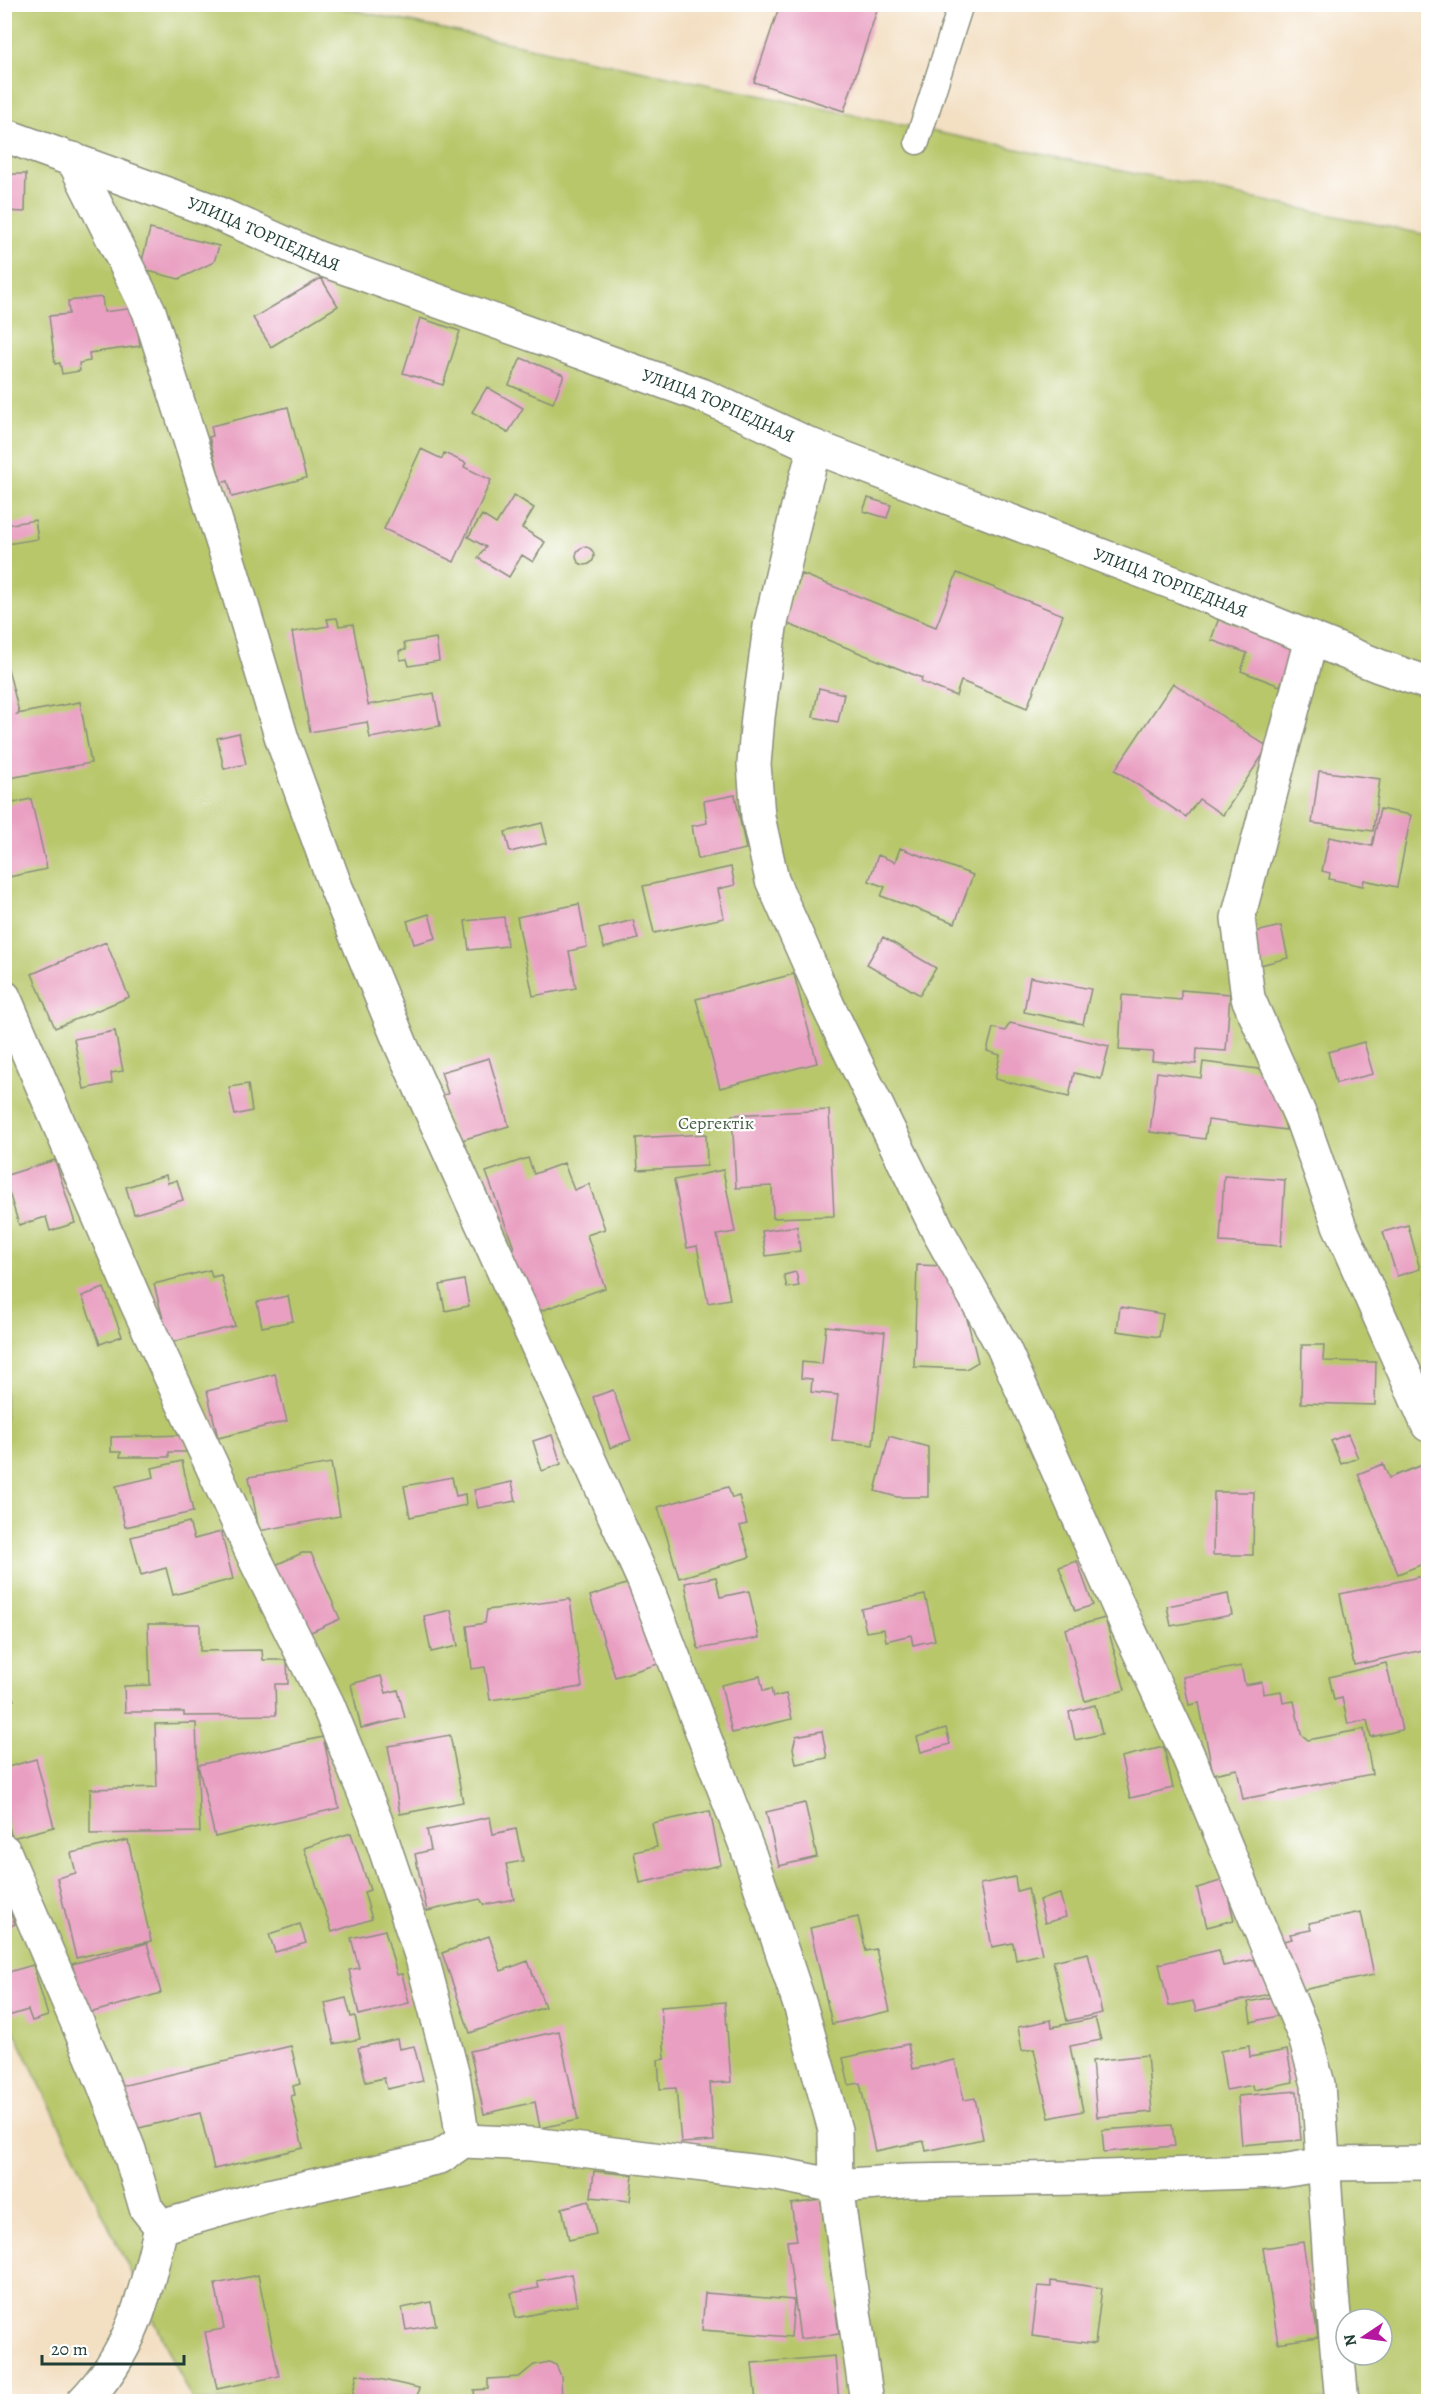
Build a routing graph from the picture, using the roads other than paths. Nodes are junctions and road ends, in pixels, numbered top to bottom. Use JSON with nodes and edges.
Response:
{"nodes":[{"id":1,"x":961,"y":4,"type":"edge"},
{"id":2,"x":4,"y":135,"type":"edge"},
{"id":3,"x":916,"y":142,"type":"dead end"},
{"id":4,"x":72,"y":159,"type":"junction"},
{"id":5,"x":815,"y":447,"type":"junction"},
{"id":6,"x":1311,"y":639,"type":"junction"},
{"id":7,"x":1428,"y":683,"type":"edge"},
{"id":8,"x":4,"y":997,"type":"edge"},
{"id":9,"x":1428,"y":1425,"type":"edge"},
{"id":10,"x":4,"y":1851,"type":"edge"},
{"id":11,"x":463,"y":2141,"type":"junction"},
{"id":12,"x":1428,"y":2163,"type":"edge"},
{"id":13,"x":1324,"y":2164,"type":"junction"},
{"id":14,"x":836,"y":2186,"type":"junction"},
{"id":15,"x":162,"y":2228,"type":"junction"},
{"id":16,"x":82,"y":2402,"type":"edge"},
{"id":17,"x":867,"y":2402,"type":"edge"},
{"id":18,"x":1342,"y":2402,"type":"edge"}],
"edges":[{"from":1,"to":3,"type":"lane"},
{"from":2,"to":4,"type":"street","name":"УЛИЦА ТОРПЕДНАЯ"},
{"from":4,"to":5,"type":"street","name":"УЛИЦА ТОРПЕДНАЯ"},
{"from":4,"to":14,"type":"street"},
{"from":5,"to":6,"type":"street","name":"УЛИЦА ТОРПЕДНАЯ"},
{"from":5,"to":13,"type":"street"},
{"from":6,"to":7,"type":"street","name":"УЛИЦА ТОРПЕДНАЯ"},
{"from":6,"to":9,"type":"street"},
{"from":8,"to":11,"type":"street"},
{"from":10,"to":15,"type":"street"},
{"from":11,"to":14,"type":"street"},
{"from":11,"to":15,"type":"street"},
{"from":12,"to":13,"type":"street"},
{"from":13,"to":14,"type":"street"},
{"from":13,"to":18,"type":"street"},
{"from":14,"to":17,"type":"street"},
{"from":15,"to":16,"type":"street"}]}
